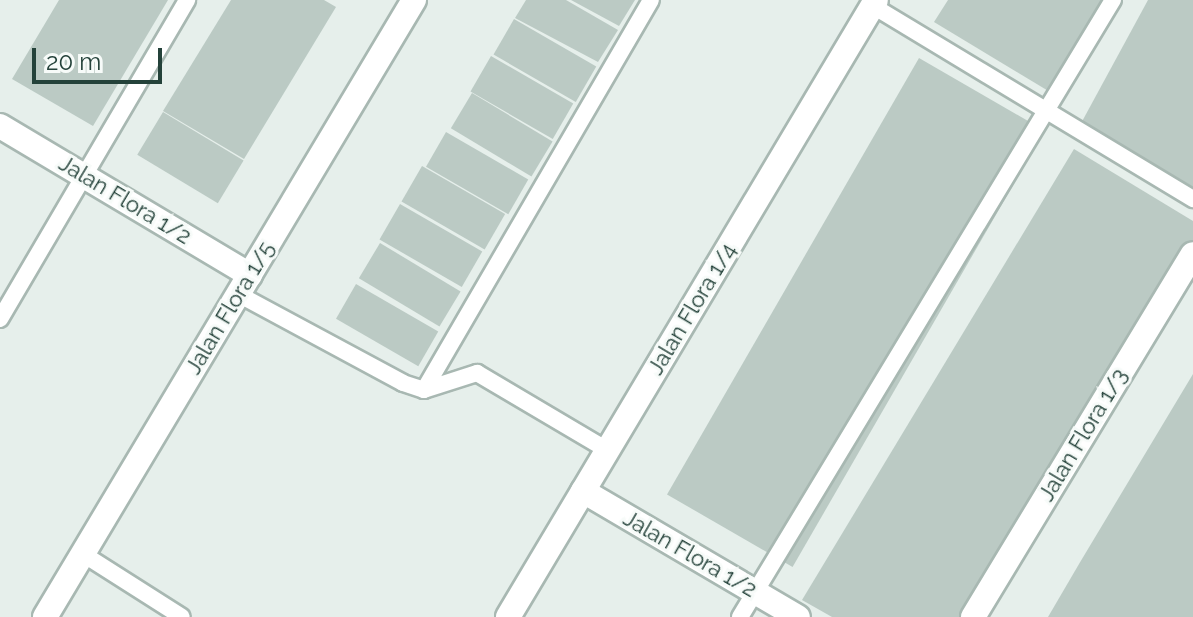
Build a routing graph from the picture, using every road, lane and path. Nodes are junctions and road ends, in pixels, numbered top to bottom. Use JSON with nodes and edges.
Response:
{"nodes":[{"id":1,"x":187,"y":0,"type":"edge"},
{"id":2,"x":414,"y":0,"type":"edge"},
{"id":3,"x":651,"y":0,"type":"edge"},
{"id":4,"x":1113,"y":0,"type":"edge"},
{"id":5,"x":874,"y":3,"type":"edge"},
{"id":6,"x":1047,"y":110,"type":"junction"},
{"id":7,"x":0,"y":126,"type":"edge"},
{"id":8,"x":84,"y":176,"type":"junction"},
{"id":9,"x":1193,"y":199,"type":"edge"},
{"id":10,"x":1193,"y":254,"type":"edge"},
{"id":11,"x":244,"y":284,"type":"junction"},
{"id":12,"x":0,"y":319,"type":"edge"},
{"id":13,"x":424,"y":390,"type":"junction"},
{"id":14,"x":607,"y":450,"type":"junction"},
{"id":15,"x":583,"y":491,"type":"junction"},
{"id":16,"x":83,"y":554,"type":"junction"},
{"id":17,"x":755,"y":592,"type":"junction"},
{"id":18,"x":45,"y":617,"type":"edge"},
{"id":19,"x":182,"y":617,"type":"edge"},
{"id":20,"x":508,"y":617,"type":"edge"},
{"id":21,"x":740,"y":617,"type":"edge"},
{"id":22,"x":798,"y":617,"type":"edge"},
{"id":23,"x":973,"y":617,"type":"edge"}],
"edges":[{"from":1,"to":8,"type":"lane"},
{"from":2,"to":11,"type":"street","name":"Jalan Flora 1/5"},
{"from":3,"to":13,"type":"lane"},
{"from":4,"to":6,"type":"lane"},
{"from":5,"to":6,"type":"lane"},
{"from":5,"to":14,"type":"street","name":"Jalan Flora 1/4"},
{"from":6,"to":9,"type":"lane"},
{"from":6,"to":17,"type":"lane"},
{"from":7,"to":8,"type":"street","name":"Jalan Flora 1/2"},
{"from":8,"to":11,"type":"street","name":"Jalan Flora 1/2"},
{"from":8,"to":12,"type":"lane"},
{"from":10,"to":23,"type":"street","name":"Jalan Flora 1/3"},
{"from":11,"to":13,"type":"lane"},
{"from":11,"to":16,"type":"street","name":"Jalan Flora 1/5"},
{"from":13,"to":14,"type":"lane"},
{"from":14,"to":15,"type":"street","name":"Jalan Flora 1/4"},
{"from":15,"to":17,"type":"street","name":"Jalan Flora 1/2"},
{"from":15,"to":20,"type":"street","name":"Jalan Flora 1/4"},
{"from":16,"to":18,"type":"street","name":"Jalan Flora 1/5"},
{"from":16,"to":19,"type":"lane"},
{"from":17,"to":21,"type":"lane"},
{"from":17,"to":22,"type":"street","name":"Jalan Flora 1/2"}]}
